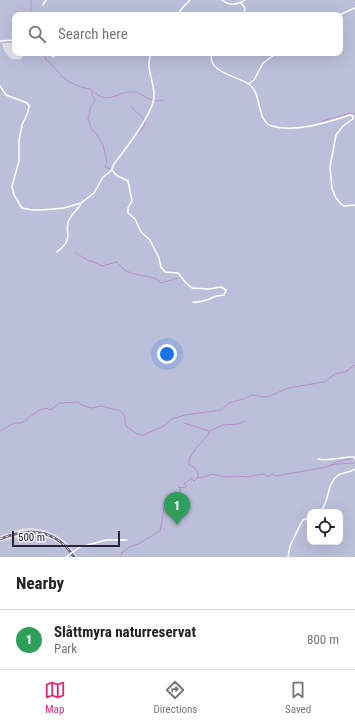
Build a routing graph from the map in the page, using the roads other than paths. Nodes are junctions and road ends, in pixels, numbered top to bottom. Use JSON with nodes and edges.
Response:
{"nodes":[{"id":1,"x":46,"y":0,"type":"edge"},
{"id":2,"x":190,"y":0,"type":"edge"},
{"id":3,"x":222,"y":0,"type":"edge"},
{"id":4,"x":246,"y":0,"type":"edge"},
{"id":5,"x":241,"y":3,"type":"junction"},
{"id":6,"x":43,"y":5,"type":"dead end"},
{"id":7,"x":355,"y":8,"type":"edge"},
{"id":8,"x":179,"y":12,"type":"edge"},
{"id":9,"x":244,"y":12,"type":"edge"},
{"id":10,"x":343,"y":13,"type":"edge"},
{"id":11,"x":12,"y":40,"type":"edge"},
{"id":12,"x":0,"y":41,"type":"edge"},
{"id":13,"x":150,"y":56,"type":"edge"},
{"id":14,"x":212,"y":56,"type":"edge"},
{"id":15,"x":273,"y":56,"type":"edge"},
{"id":16,"x":248,"y":84,"type":"junction"},
{"id":17,"x":0,"y":86,"type":"edge"},
{"id":18,"x":112,"y":170,"type":"junction"},
{"id":19,"x":81,"y":203,"type":"junction"},
{"id":20,"x":355,"y":205,"type":"edge"},
{"id":21,"x":57,"y":252,"type":"dead end"},
{"id":22,"x":193,"y":302,"type":"dead end"},
{"id":23,"x":318,"y":459,"type":"dead end"},
{"id":24,"x":355,"y":459,"type":"edge"},
{"id":25,"x":355,"y":469,"type":"edge"},
{"id":26,"x":322,"y":509,"type":"edge"},
{"id":27,"x":307,"y":518,"type":"edge"},
{"id":28,"x":127,"y":540,"type":"dead end"},
{"id":29,"x":66,"y":557,"type":"edge"},
{"id":30,"x":288,"y":557,"type":"edge"}],
"edges":[{"from":1,"to":6,"type":"street"},
{"from":2,"to":8,"type":"street"},
{"from":3,"to":5,"type":"street"},
{"from":4,"to":5,"type":"street"},
{"from":5,"to":9,"type":"street"},
{"from":7,"to":10,"type":"street"},
{"from":11,"to":12,"type":"street"},
{"from":13,"to":18,"type":"street"},
{"from":14,"to":16,"type":"street"},
{"from":15,"to":16,"type":"street"},
{"from":16,"to":20,"type":"street"},
{"from":17,"to":19,"type":"street"},
{"from":18,"to":19,"type":"street"},
{"from":18,"to":22,"type":"street"},
{"from":19,"to":21,"type":"street"},
{"from":23,"to":24,"type":"street"},
{"from":25,"to":26,"type":"street"},
{"from":27,"to":30,"type":"street"},
{"from":28,"to":29,"type":"street"}]}
